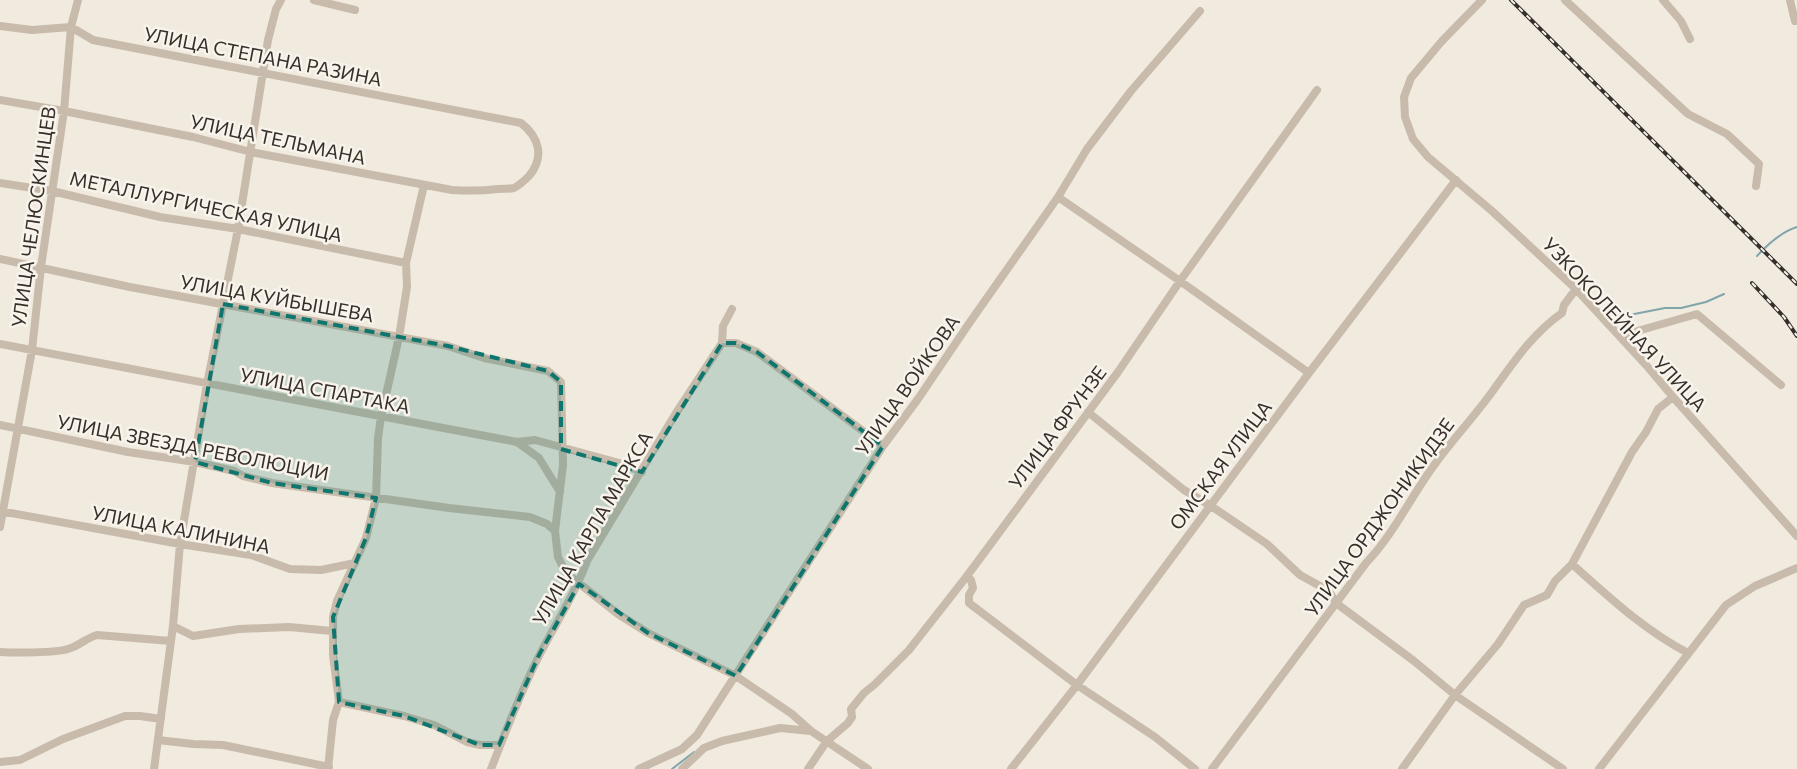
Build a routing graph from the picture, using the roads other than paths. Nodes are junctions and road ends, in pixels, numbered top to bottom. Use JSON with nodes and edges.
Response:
{"nodes":[{"id":1,"x":78,"y":0,"type":"edge"},
{"id":2,"x":281,"y":0,"type":"edge"},
{"id":3,"x":314,"y":0,"type":"edge"},
{"id":4,"x":1482,"y":0,"type":"edge"},
{"id":5,"x":1565,"y":0,"type":"edge"},
{"id":6,"x":1663,"y":0,"type":"edge"},
{"id":7,"x":1790,"y":0,"type":"edge"},
{"id":8,"x":355,"y":10,"type":"dead end"},
{"id":9,"x":1200,"y":11,"type":"dead end"},
{"id":10,"x":1794,"y":21,"type":"dead end"},
{"id":11,"x":0,"y":26,"type":"edge"},
{"id":12,"x":71,"y":27,"type":"junction"},
{"id":13,"x":1690,"y":39,"type":"dead end"},
{"id":14,"x":262,"y":73,"type":"junction"},
{"id":15,"x":1317,"y":90,"type":"dead end"},
{"id":16,"x":0,"y":100,"type":"edge"},
{"id":17,"x":64,"y":111,"type":"junction"},
{"id":18,"x":251,"y":152,"type":"junction"},
{"id":19,"x":538,"y":160,"type":"joint"},
{"id":20,"x":1456,"y":180,"type":"junction"},
{"id":21,"x":0,"y":183,"type":"edge"},
{"id":22,"x":424,"y":185,"type":"junction"},
{"id":23,"x":1756,"y":186,"type":"dead end"},
{"id":24,"x":52,"y":190,"type":"junction"},
{"id":25,"x":1058,"y":197,"type":"junction"},
{"id":26,"x":238,"y":229,"type":"junction"},
{"id":27,"x":0,"y":259,"type":"edge"},
{"id":28,"x":406,"y":263,"type":"junction"},
{"id":29,"x":41,"y":267,"type":"junction"},
{"id":30,"x":1180,"y":281,"type":"junction"},
{"id":31,"x":1576,"y":289,"type":"junction"},
{"id":32,"x":223,"y":304,"type":"junction"},
{"id":33,"x":732,"y":310,"type":"dead end"},
{"id":34,"x":1620,"y":336,"type":"junction"},
{"id":35,"x":399,"y":337,"type":"junction"},
{"id":36,"x":722,"y":343,"type":"junction"},
{"id":37,"x":0,"y":344,"type":"edge"},
{"id":38,"x":32,"y":350,"type":"junction"},
{"id":39,"x":1309,"y":373,"type":"junction"},
{"id":40,"x":207,"y":384,"type":"junction"},
{"id":41,"x":1781,"y":385,"type":"dead end"},
{"id":42,"x":1673,"y":397,"type":"junction"},
{"id":43,"x":1088,"y":412,"type":"junction"},
{"id":44,"x":381,"y":417,"type":"junction"},
{"id":45,"x":0,"y":425,"type":"edge"},
{"id":46,"x":18,"y":428,"type":"junction"},
{"id":47,"x":517,"y":442,"type":"junction"},
{"id":48,"x":883,"y":446,"type":"junction"},
{"id":49,"x":562,"y":448,"type":"junction"},
{"id":50,"x":195,"y":462,"type":"junction"},
{"id":51,"x":642,"y":472,"type":"junction"},
{"id":52,"x":560,"y":492,"type":"junction"},
{"id":53,"x":376,"y":498,"type":"junction"},
{"id":54,"x":1211,"y":506,"type":"junction"},
{"id":55,"x":1,"y":511,"type":"edge"},
{"id":56,"x":0,"y":527,"type":"edge"},
{"id":57,"x":555,"y":531,"type":"junction"},
{"id":58,"x":1797,"y":536,"type":"edge"},
{"id":59,"x":180,"y":544,"type":"junction"},
{"id":60,"x":356,"y":563,"type":"junction"},
{"id":61,"x":1572,"y":564,"type":"junction"},
{"id":62,"x":1797,"y":568,"type":"edge"},
{"id":63,"x":967,"y":576,"type":"junction"},
{"id":64,"x":578,"y":584,"type":"junction"},
{"id":65,"x":1336,"y":603,"type":"junction"},
{"id":66,"x":173,"y":626,"type":"junction"},
{"id":67,"x":332,"y":631,"type":"junction"},
{"id":68,"x":171,"y":641,"type":"junction"},
{"id":69,"x":0,"y":652,"type":"edge"},
{"id":70,"x":1688,"y":653,"type":"junction"},
{"id":71,"x":736,"y":676,"type":"junction"},
{"id":72,"x":1077,"y":685,"type":"junction"},
{"id":73,"x":1455,"y":695,"type":"junction"},
{"id":74,"x":339,"y":702,"type":"junction"},
{"id":75,"x":161,"y":719,"type":"junction"},
{"id":76,"x":811,"y":731,"type":"junction"},
{"id":77,"x":158,"y":740,"type":"junction"},
{"id":78,"x":828,"y":741,"type":"junction"},
{"id":79,"x":499,"y":745,"type":"junction"},
{"id":80,"x":0,"y":762,"type":"edge"},
{"id":81,"x":328,"y":768,"type":"edge"},
{"id":82,"x":154,"y":769,"type":"edge"},
{"id":83,"x":491,"y":769,"type":"edge"},
{"id":84,"x":639,"y":769,"type":"edge"},
{"id":85,"x":682,"y":769,"type":"edge"},
{"id":86,"x":808,"y":769,"type":"edge"},
{"id":87,"x":868,"y":769,"type":"edge"},
{"id":88,"x":1011,"y":769,"type":"edge"},
{"id":89,"x":1195,"y":769,"type":"edge"},
{"id":90,"x":1212,"y":769,"type":"edge"},
{"id":91,"x":1402,"y":769,"type":"edge"},
{"id":92,"x":1563,"y":769,"type":"edge"},
{"id":93,"x":1600,"y":769,"type":"edge"}],
"edges":[{"from":1,"to":12,"type":"street","name":"УЛИЦА ЧЕЛЮСКИНЦЕВ"},
{"from":2,"to":14,"type":"street"},
{"from":3,"to":8,"type":"street"},
{"from":4,"to":20,"type":"street","name":"УЗКОКОЛЕЙНАЯ УЛИЦА"},
{"from":5,"to":23,"type":"street"},
{"from":6,"to":13,"type":"street"},
{"from":7,"to":10,"type":"street"},
{"from":9,"to":25,"type":"street","name":"УЛИЦА ВОЙКОВА"},
{"from":11,"to":12,"type":"street"},
{"from":12,"to":14,"type":"street","name":"УЛИЦА СТЕПАНА РАЗИНА"},
{"from":12,"to":17,"type":"street","name":"УЛИЦА ЧЕЛЮСКИНЦЕВ"},
{"from":14,"to":18,"type":"street"},
{"from":14,"to":19,"type":"street","name":"УЛИЦА СТЕПАНА РАЗИНА"},
{"from":15,"to":30,"type":"street","name":"УЛИЦА ФРУНЗЕ"},
{"from":16,"to":17,"type":"street","name":"УЛИЦА ТЕЛЬМАНА"},
{"from":17,"to":18,"type":"street","name":"УЛИЦА ТЕЛЬМАНА"},
{"from":17,"to":24,"type":"street","name":"УЛИЦА ЧЕЛЮСКИНЦЕВ"},
{"from":18,"to":22,"type":"street","name":"УЛИЦА ТЕЛЬМАНА"},
{"from":18,"to":26,"type":"street"},
{"from":19,"to":22,"type":"street","name":"УЛИЦА ТЕЛЬМАНА"},
{"from":20,"to":31,"type":"street","name":"УЗКОКОЛЕЙНАЯ УЛИЦА"},
{"from":20,"to":39,"type":"street","name":"ОМСКАЯ УЛИЦА"},
{"from":21,"to":24,"type":"street","name":"МЕТАЛЛУРГИЧЕСКАЯ УЛИЦА"},
{"from":22,"to":28,"type":"street"},
{"from":24,"to":26,"type":"street","name":"МЕТАЛЛУРГИЧЕСКАЯ УЛИЦА"},
{"from":24,"to":29,"type":"street","name":"УЛИЦА ЧЕЛЮСКИНЦЕВ"},
{"from":25,"to":30,"type":"street"},
{"from":25,"to":48,"type":"street","name":"УЛИЦА ВОЙКОВА"},
{"from":26,"to":28,"type":"street","name":"МЕТАЛЛУРГИЧЕСКАЯ УЛИЦА"},
{"from":26,"to":32,"type":"street"},
{"from":27,"to":29,"type":"street","name":"УЛИЦА КУЙБЫШЕВА"},
{"from":28,"to":35,"type":"street"},
{"from":29,"to":32,"type":"street","name":"УЛИЦА КУЙБЫШЕВА"},
{"from":29,"to":38,"type":"street","name":"УЛИЦА ЧЕЛЮСКИНЦЕВ"},
{"from":30,"to":39,"type":"street"},
{"from":30,"to":43,"type":"street","name":"УЛИЦА ФРУНЗЕ"},
{"from":31,"to":34,"type":"street","name":"УЗКОКОЛЕЙНАЯ УЛИЦА"},
{"from":31,"to":65,"type":"street","name":"УЛИЦА ОРДЖОНИКИДЗЕ"},
{"from":32,"to":35,"type":"street","name":"УЛИЦА КУЙБЫШЕВА"},
{"from":32,"to":40,"type":"street"},
{"from":33,"to":36,"type":"street","name":"УЛИЦА КАРЛА МАРКСА"},
{"from":34,"to":41,"type":"street"},
{"from":34,"to":42,"type":"street","name":"УЗКОКОЛЕЙНАЯ УЛИЦА"},
{"from":35,"to":44,"type":"street"},
{"from":35,"to":49,"type":"street","name":"УЛИЦА КУЙБЫШЕВА"},
{"from":36,"to":48,"type":"street"},
{"from":36,"to":51,"type":"street","name":"УЛИЦА КАРЛА МАРКСА"},
{"from":37,"to":38,"type":"street","name":"УЛИЦА СПАРТАКА"},
{"from":38,"to":40,"type":"street","name":"УЛИЦА СПАРТАКА"},
{"from":38,"to":46,"type":"street","name":"УЛИЦА ЧЕЛЮСКИНЦЕВ"},
{"from":39,"to":54,"type":"street","name":"ОМСКАЯ УЛИЦА"},
{"from":40,"to":44,"type":"street","name":"УЛИЦА СПАРТАКА"},
{"from":40,"to":50,"type":"street"},
{"from":42,"to":58,"type":"street","name":"УЗКОКОЛЕЙНАЯ УЛИЦА"},
{"from":42,"to":61,"type":"street"},
{"from":43,"to":54,"type":"street"},
{"from":43,"to":63,"type":"street","name":"УЛИЦА ФРУНЗЕ"},
{"from":44,"to":47,"type":"street","name":"УЛИЦА СПАРТАКА"},
{"from":44,"to":53,"type":"street"},
{"from":45,"to":46,"type":"street","name":"УЛИЦА ЗВЕЗДА РЕВОЛЮЦИИ"},
{"from":46,"to":50,"type":"street","name":"УЛИЦА ЗВЕЗДА РЕВОЛЮЦИИ"},
{"from":46,"to":55,"type":"street","name":"УЛИЦА ЧЕЛЮСКИНЦЕВ"},
{"from":47,"to":49,"type":"street","name":"УЛИЦА СПАРТАКА"},
{"from":47,"to":52,"type":"street"},
{"from":48,"to":71,"type":"street","name":"УЛИЦА ВОЙКОВА"},
{"from":49,"to":51,"type":"street","name":"УЛИЦА СПАРТАКА"},
{"from":49,"to":52,"type":"street"},
{"from":50,"to":53,"type":"street","name":"УЛИЦА ЗВЕЗДА РЕВОЛЮЦИИ"},
{"from":50,"to":59,"type":"street"},
{"from":51,"to":64,"type":"street","name":"УЛИЦА КАРЛА МАРКСА"},
{"from":52,"to":57,"type":"street"},
{"from":53,"to":57,"type":"street","name":"УЛИЦА ЗВЕЗДА РЕВОЛЮЦИИ"},
{"from":53,"to":60,"type":"street"},
{"from":54,"to":65,"type":"street"},
{"from":54,"to":72,"type":"street","name":"ОМСКАЯ УЛИЦА"},
{"from":55,"to":56,"type":"street","name":"УЛИЦА ЧЕЛЮСКИНЦЕВ"},
{"from":55,"to":59,"type":"street","name":"УЛИЦА КАЛИНИНА"},
{"from":57,"to":64,"type":"street"},
{"from":59,"to":60,"type":"street","name":"УЛИЦА КАЛИНИНА"},
{"from":59,"to":66,"type":"street"},
{"from":60,"to":67,"type":"street"},
{"from":61,"to":70,"type":"street"},
{"from":61,"to":73,"type":"street"},
{"from":62,"to":70,"type":"street"},
{"from":63,"to":72,"type":"street"},
{"from":63,"to":78,"type":"street","name":"УЛИЦА ФРУНЗЕ"},
{"from":64,"to":71,"type":"street"},
{"from":64,"to":79,"type":"street","name":"УЛИЦА КАРЛА МАРКСА"},
{"from":65,"to":73,"type":"street"},
{"from":65,"to":90,"type":"street","name":"УЛИЦА ОРДЖОНИКИДЗЕ"},
{"from":66,"to":67,"type":"street"},
{"from":66,"to":68,"type":"street"},
{"from":67,"to":74,"type":"street"},
{"from":68,"to":69,"type":"street"},
{"from":68,"to":75,"type":"street"},
{"from":70,"to":93,"type":"street"},
{"from":71,"to":76,"type":"street"},
{"from":71,"to":84,"type":"street","name":"УЛИЦА ВОЙКОВА"},
{"from":72,"to":88,"type":"street","name":"ОМСКАЯ УЛИЦА"},
{"from":72,"to":89,"type":"street"},
{"from":73,"to":91,"type":"street"},
{"from":73,"to":92,"type":"street"},
{"from":74,"to":79,"type":"street"},
{"from":74,"to":81,"type":"street"},
{"from":75,"to":77,"type":"street"},
{"from":75,"to":80,"type":"street"},
{"from":76,"to":78,"type":"street"},
{"from":76,"to":85,"type":"street"},
{"from":77,"to":81,"type":"street"},
{"from":77,"to":82,"type":"street"},
{"from":78,"to":86,"type":"street","name":"УЛИЦА ФРУНЗЕ"},
{"from":78,"to":87,"type":"street"},
{"from":79,"to":83,"type":"street","name":"УЛИЦА КАРЛА МАРКСА"}]}
